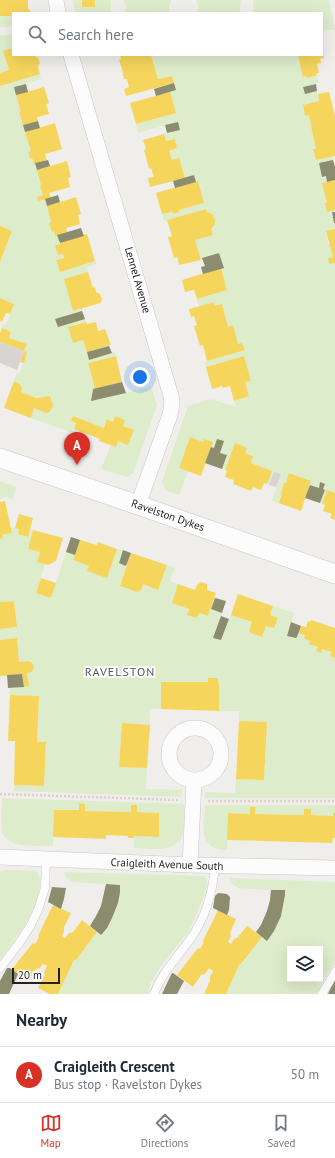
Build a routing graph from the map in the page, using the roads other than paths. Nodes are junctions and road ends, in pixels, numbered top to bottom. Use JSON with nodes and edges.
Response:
{"nodes":[{"id":1,"x":56,"y":0,"type":"edge"},
{"id":2,"x":58,"y":12,"type":"edge"},
{"id":3,"x":71,"y":56,"type":"edge"},
{"id":4,"x":0,"y":458,"type":"edge"},
{"id":5,"x":138,"y":505,"type":"junction"},
{"id":6,"x":335,"y":574,"type":"edge"},
{"id":7,"x":194,"y":780,"type":"dead end"},
{"id":8,"x":0,"y":857,"type":"edge"},
{"id":9,"x":46,"y":859,"type":"junction"},
{"id":10,"x":190,"y":864,"type":"junction"},
{"id":11,"x":215,"y":865,"type":"junction"},
{"id":12,"x":335,"y":868,"type":"edge"},
{"id":13,"x":0,"y":968,"type":"edge"},
{"id":14,"x":335,"y":972,"type":"edge"},
{"id":15,"x":154,"y":994,"type":"edge"},
{"id":16,"x":322,"y":994,"type":"edge"}],
"edges":[{"from":1,"to":2,"type":"street"},
{"from":3,"to":5,"type":"street","name":"Lennel Avenue"},
{"from":4,"to":5,"type":"street","name":"Ravelston Dykes"},
{"from":5,"to":6,"type":"street","name":"Ravelston Dykes"},
{"from":7,"to":10,"type":"street"},
{"from":8,"to":9,"type":"street","name":"Craigleith Avenue South"},
{"from":9,"to":10,"type":"street","name":"Craigleith Avenue South"},
{"from":9,"to":13,"type":"lane"},
{"from":10,"to":11,"type":"street","name":"Craigleith Avenue South"},
{"from":11,"to":12,"type":"street","name":"Craigleith Avenue South"},
{"from":11,"to":15,"type":"lane"},
{"from":14,"to":16,"type":"lane"}]}
